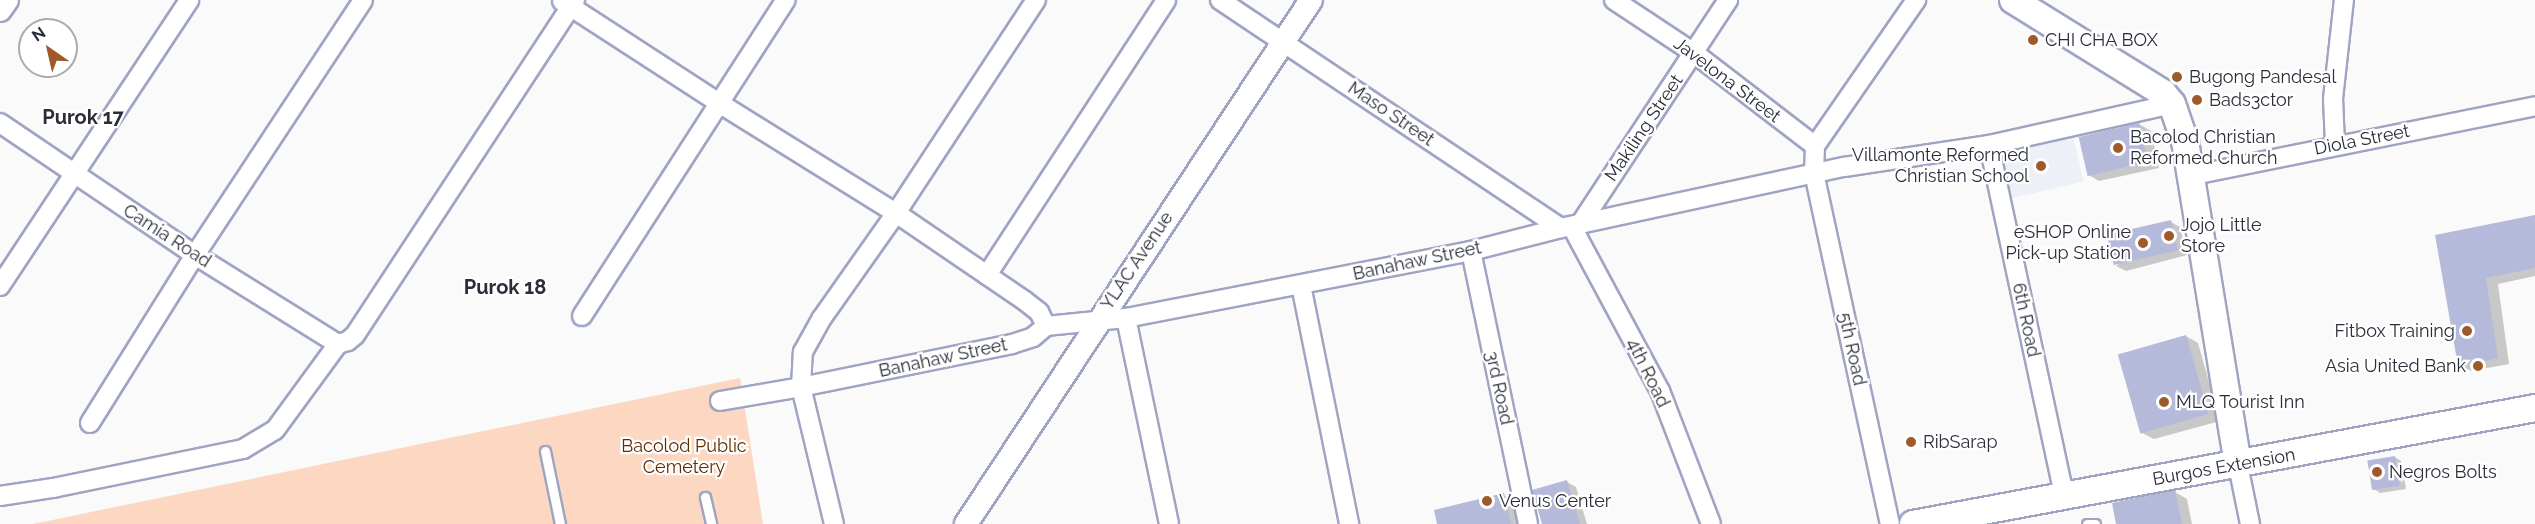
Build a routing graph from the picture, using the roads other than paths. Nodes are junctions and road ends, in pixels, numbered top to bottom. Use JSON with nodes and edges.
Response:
{"nodes":[{"id":1,"x":7,"y":0,"type":"edge"},
{"id":2,"x":189,"y":0,"type":"edge"},
{"id":3,"x":363,"y":0,"type":"edge"},
{"id":4,"x":786,"y":0,"type":"edge"},
{"id":5,"x":1036,"y":0,"type":"edge"},
{"id":6,"x":1166,"y":0,"type":"edge"},
{"id":7,"x":1220,"y":0,"type":"edge"},
{"id":8,"x":1311,"y":0,"type":"edge"},
{"id":9,"x":1614,"y":0,"type":"edge"},
{"id":10,"x":1728,"y":0,"type":"edge"},
{"id":11,"x":1916,"y":0,"type":"edge"},
{"id":12,"x":2013,"y":0,"type":"edge"},
{"id":13,"x":2344,"y":0,"type":"edge"},
{"id":14,"x":569,"y":2,"type":"edge"},
{"id":15,"x":0,"y":10,"type":"edge"},
{"id":16,"x":1284,"y":42,"type":"junction"},
{"id":17,"x":1694,"y":53,"type":"junction"},
{"id":18,"x":719,"y":103,"type":"junction"},
{"id":19,"x":2172,"y":104,"type":"junction"},
{"id":20,"x":2535,"y":106,"type":"edge"},
{"id":21,"x":0,"y":123,"type":"edge"},
{"id":22,"x":2335,"y":144,"type":"junction"},
{"id":23,"x":1989,"y":145,"type":"junction"},
{"id":24,"x":1815,"y":146,"type":"junction"},
{"id":25,"x":1814,"y":173,"type":"junction"},
{"id":26,"x":74,"y":175,"type":"junction"},
{"id":27,"x":2189,"y":176,"type":"junction"},
{"id":28,"x":896,"y":213,"type":"junction"},
{"id":29,"x":1571,"y":227,"type":"junction"},
{"id":30,"x":1471,"y":251,"type":"junction"},
{"id":31,"x":195,"y":255,"type":"junction"},
{"id":32,"x":987,"y":275,"type":"junction"},
{"id":33,"x":1301,"y":285,"type":"junction"},
{"id":34,"x":0,"y":286,"type":"edge"},
{"id":35,"x":582,"y":316,"type":"dead end"},
{"id":36,"x":1126,"y":318,"type":"junction"},
{"id":37,"x":1096,"y":323,"type":"junction"},
{"id":38,"x":1046,"y":326,"type":"junction"},
{"id":39,"x":338,"y":344,"type":"junction"},
{"id":40,"x":801,"y":387,"type":"junction"},
{"id":41,"x":720,"y":401,"type":"dead end"},
{"id":42,"x":2535,"y":408,"type":"edge"},
{"id":43,"x":90,"y":423,"type":"dead end"},
{"id":44,"x":545,"y":451,"type":"dead end"},
{"id":45,"x":2238,"y":465,"type":"junction"},
{"id":46,"x":0,"y":496,"type":"edge"},
{"id":47,"x":2064,"y":496,"type":"junction"},
{"id":48,"x":705,"y":497,"type":"dead end"},
{"id":49,"x":560,"y":524,"type":"edge"},
{"id":50,"x":711,"y":524,"type":"edge"},
{"id":51,"x":834,"y":524,"type":"edge"},
{"id":52,"x":966,"y":524,"type":"edge"},
{"id":53,"x":1169,"y":524,"type":"edge"},
{"id":54,"x":1349,"y":524,"type":"edge"},
{"id":55,"x":1528,"y":524,"type":"edge"},
{"id":56,"x":1711,"y":524,"type":"edge"},
{"id":57,"x":1890,"y":524,"type":"edge"},
{"id":58,"x":1913,"y":524,"type":"edge"},
{"id":59,"x":2087,"y":524,"type":"edge"},
{"id":60,"x":2095,"y":524,"type":"edge"},
{"id":61,"x":2250,"y":524,"type":"edge"}],
"edges":[{"from":1,"to":15,"type":"street"},
{"from":2,"to":26,"type":"street"},
{"from":3,"to":31,"type":"street"},
{"from":4,"to":18,"type":"street"},
{"from":5,"to":28,"type":"street"},
{"from":6,"to":32,"type":"street"},
{"from":7,"to":16,"type":"street","name":"Maso Street"},
{"from":8,"to":16,"type":"street","name":"YLAC Avenue"},
{"from":9,"to":17,"type":"street","name":"Javelona Street"},
{"from":10,"to":17,"type":"street","name":"Makiling Street"},
{"from":11,"to":24,"type":"street"},
{"from":12,"to":19,"type":"main road"},
{"from":13,"to":22,"type":"street"},
{"from":14,"to":18,"type":"street"},
{"from":14,"to":39,"type":"street"},
{"from":16,"to":29,"type":"street","name":"Maso Street"},
{"from":16,"to":37,"type":"street","name":"YLAC Avenue"},
{"from":17,"to":24,"type":"street","name":"Javelona Street"},
{"from":17,"to":29,"type":"street","name":"Makiling Street"},
{"from":18,"to":28,"type":"street"},
{"from":18,"to":35,"type":"street"},
{"from":19,"to":23,"type":"street","name":"Banahaw Street"},
{"from":19,"to":27,"type":"main road"},
{"from":20,"to":22,"type":"street","name":"Diola Street"},
{"from":21,"to":26,"type":"street","name":"Camia Road"},
{"from":22,"to":27,"type":"street","name":"Diola Street"},
{"from":23,"to":25,"type":"street","name":"Banahaw Street"},
{"from":23,"to":47,"type":"street","name":"6th Road"},
{"from":24,"to":25,"type":"street"},
{"from":25,"to":29,"type":"street","name":"Banahaw Street"},
{"from":25,"to":57,"type":"street","name":"5th Road"},
{"from":26,"to":31,"type":"street","name":"Camia Road"},
{"from":26,"to":34,"type":"street"},
{"from":27,"to":45,"type":"main road"},
{"from":28,"to":32,"type":"street"},
{"from":28,"to":40,"type":"street"},
{"from":29,"to":30,"type":"street","name":"Banahaw Street"},
{"from":29,"to":56,"type":"street","name":"4th Road"},
{"from":30,"to":33,"type":"street","name":"Banahaw Street"},
{"from":30,"to":55,"type":"street","name":"3rd Road"},
{"from":31,"to":39,"type":"street","name":"Camia Road"},
{"from":31,"to":43,"type":"street"},
{"from":32,"to":38,"type":"street"},
{"from":33,"to":36,"type":"street","name":"Banahaw Street"},
{"from":33,"to":54,"type":"street"},
{"from":36,"to":37,"type":"street","name":"Banahaw Street"},
{"from":36,"to":53,"type":"street"},
{"from":37,"to":38,"type":"street","name":"Banahaw Street"},
{"from":37,"to":52,"type":"street","name":"YLAC Avenue"},
{"from":38,"to":40,"type":"street","name":"Banahaw Street"},
{"from":39,"to":46,"type":"street"},
{"from":40,"to":41,"type":"street","name":"Banahaw Street"},
{"from":40,"to":51,"type":"street"},
{"from":42,"to":45,"type":"main road","name":"Burgos Extension"},
{"from":44,"to":49,"type":"lane"},
{"from":45,"to":47,"type":"main road","name":"Burgos Extension"},
{"from":45,"to":61,"type":"street"},
{"from":47,"to":58,"type":"main road","name":"Burgos Extension"},
{"from":48,"to":50,"type":"lane"},
{"from":59,"to":60,"type":"lane"}]}
